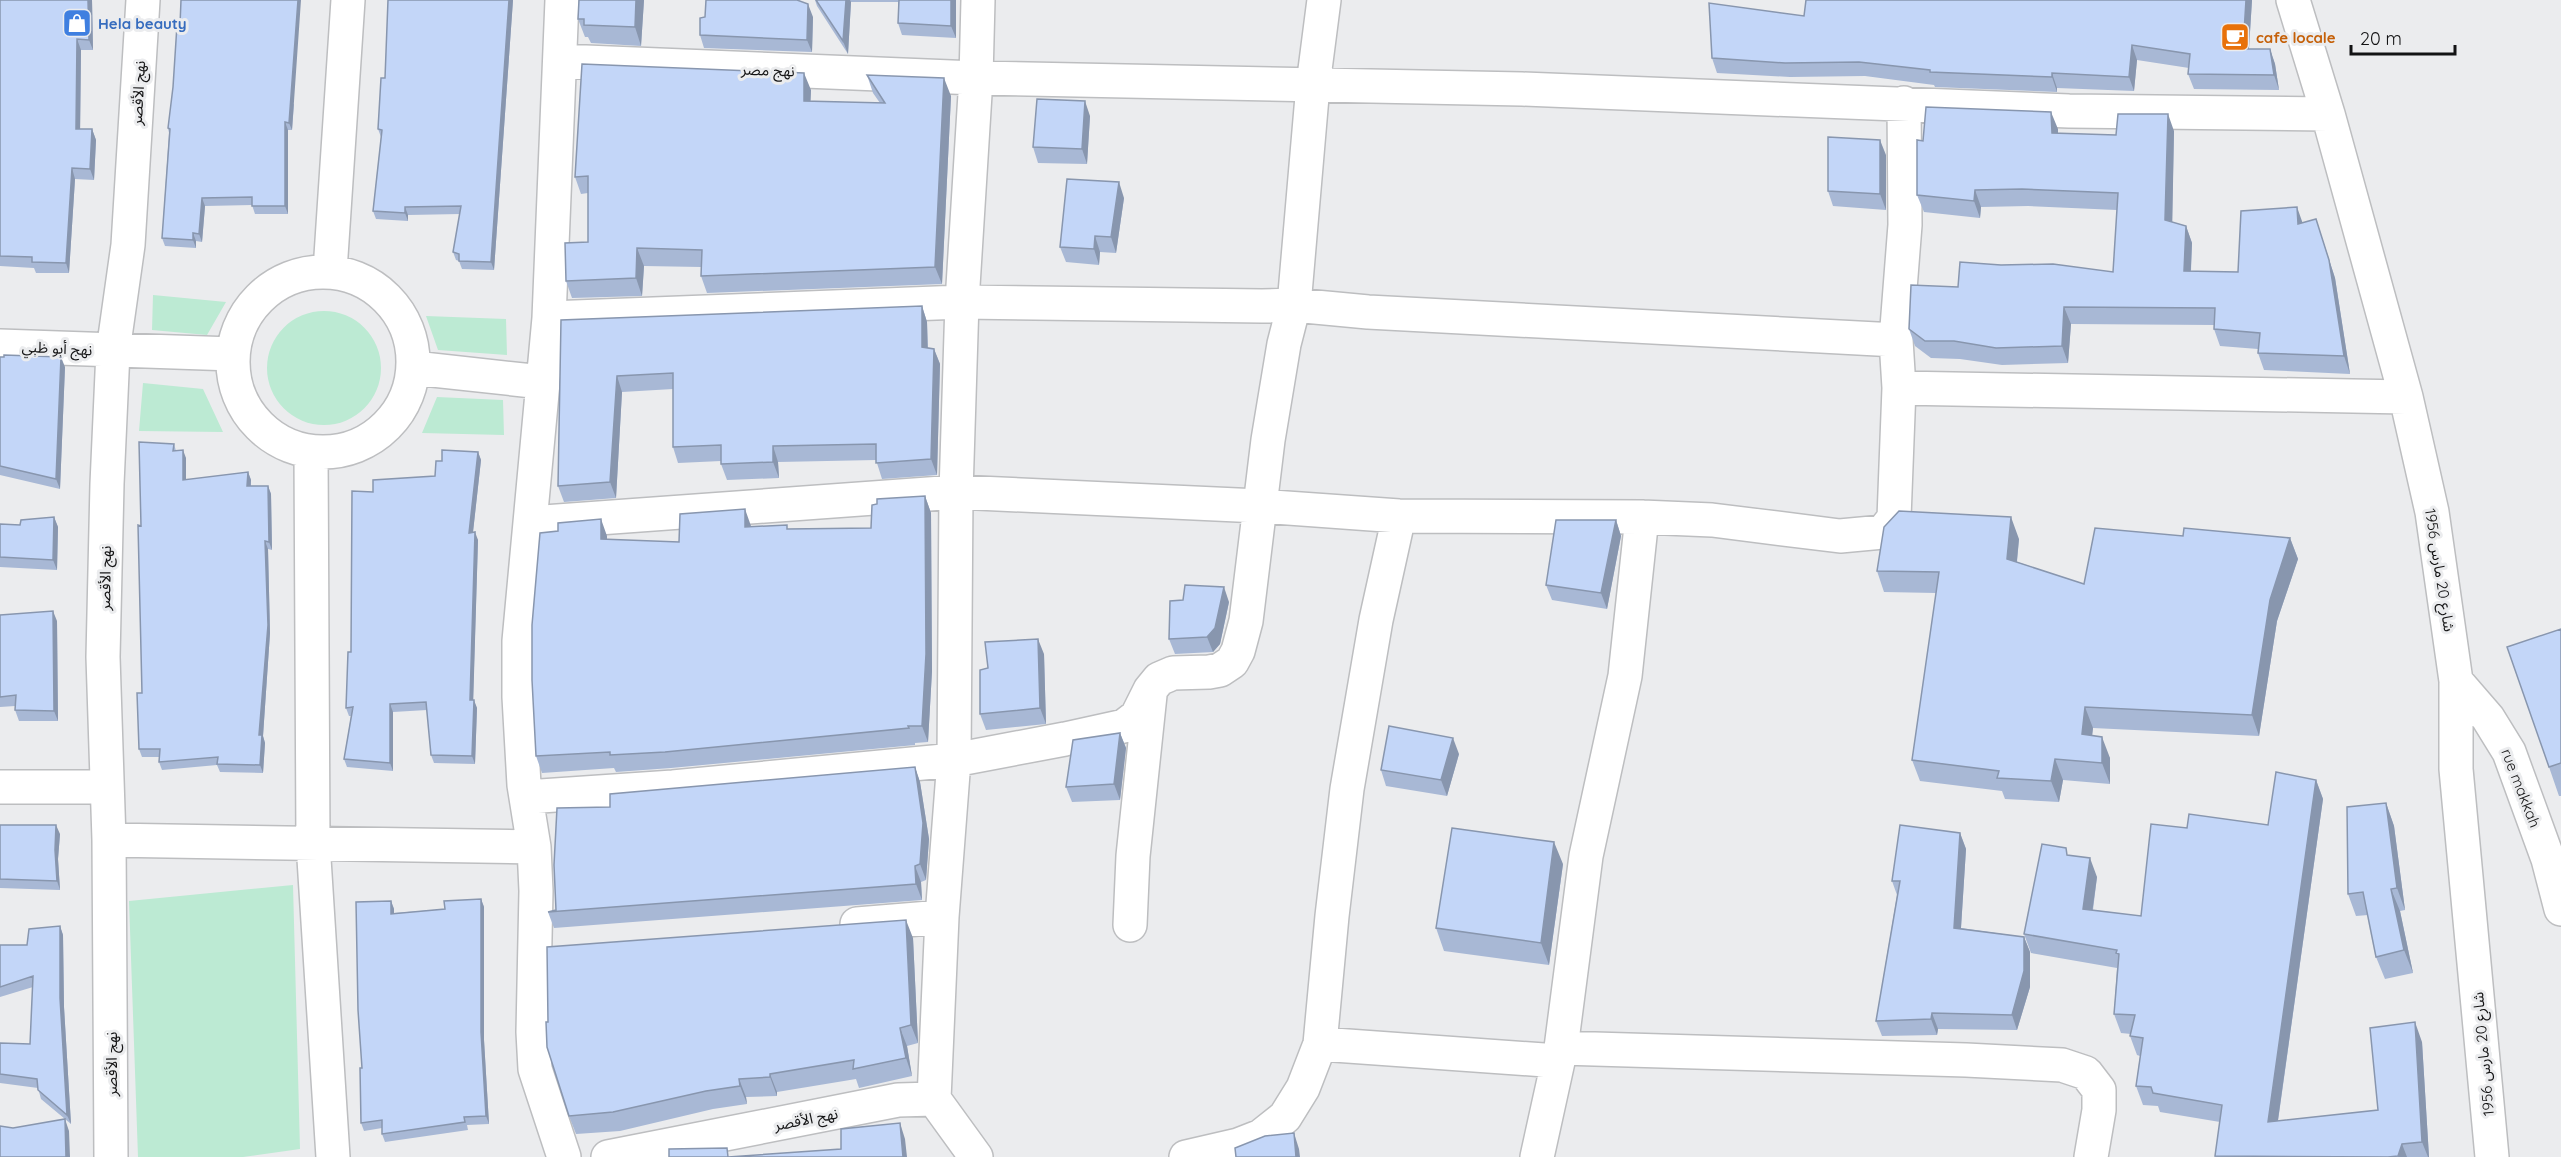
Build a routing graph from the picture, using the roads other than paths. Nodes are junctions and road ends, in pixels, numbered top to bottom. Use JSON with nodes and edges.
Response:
{"nodes":[{"id":1,"x":143,"y":0,"type":"edge"},
{"id":2,"x":348,"y":0,"type":"edge"},
{"id":3,"x":562,"y":0,"type":"edge"},
{"id":4,"x":978,"y":0,"type":"edge"},
{"id":5,"x":1324,"y":0,"type":"edge"},
{"id":6,"x":2293,"y":0,"type":"edge"},
{"id":7,"x":561,"y":61,"type":"junction"},
{"id":8,"x":976,"y":78,"type":"junction"},
{"id":9,"x":1313,"y":85,"type":"junction"},
{"id":10,"x":1904,"y":103,"type":"junction"},
{"id":11,"x":2328,"y":114,"type":"junction"},
{"id":12,"x":330,"y":272,"type":"junction"},
{"id":13,"x":962,"y":302,"type":"junction"},
{"id":14,"x":1294,"y":304,"type":"junction"},
{"id":15,"x":549,"y":318,"type":"junction"},
{"id":16,"x":1896,"y":340,"type":"junction"},
{"id":17,"x":0,"y":346,"type":"edge"},
{"id":18,"x":113,"y":351,"type":"junction"},
{"id":19,"x":233,"y":354,"type":"junction"},
{"id":20,"x":414,"y":368,"type":"junction"},
{"id":21,"x":542,"y":382,"type":"junction"},
{"id":22,"x":1899,"y":388,"type":"junction"},
{"id":23,"x":2406,"y":398,"type":"junction"},
{"id":24,"x":311,"y":452,"type":"junction"},
{"id":25,"x":956,"y":492,"type":"junction"},
{"id":26,"x":1259,"y":506,"type":"junction"},
{"id":27,"x":1399,"y":516,"type":"junction"},
{"id":28,"x":1642,"y":517,"type":"junction"},
{"id":29,"x":530,"y":523,"type":"junction"},
{"id":30,"x":2456,"y":681,"type":"junction"},
{"id":31,"x":1150,"y":690,"type":"junction"},
{"id":32,"x":954,"y":760,"type":"junction"},
{"id":33,"x":0,"y":787,"type":"edge"},
{"id":34,"x":107,"y":787,"type":"junction"},
{"id":35,"x":526,"y":797,"type":"junction"},
{"id":36,"x":109,"y":840,"type":"junction"},
{"id":37,"x":313,"y":843,"type":"junction"},
{"id":38,"x":534,"y":847,"type":"junction"},
{"id":39,"x":2561,"y":909,"type":"edge"},
{"id":40,"x":942,"y":917,"type":"junction"},
{"id":41,"x":1130,"y":925,"type":"dead end"},
{"id":42,"x":825,"y":927,"type":"edge"},
{"id":43,"x":570,"y":946,"type":"edge"},
{"id":44,"x":535,"y":948,"type":"junction"},
{"id":45,"x":1320,"y":1044,"type":"junction"},
{"id":46,"x":1559,"y":1054,"type":"junction"},
{"id":47,"x":934,"y":1099,"type":"junction"},
{"id":48,"x":111,"y":1157,"type":"edge"},
{"id":49,"x":333,"y":1157,"type":"edge"},
{"id":50,"x":564,"y":1157,"type":"edge"},
{"id":51,"x":608,"y":1157,"type":"edge"},
{"id":52,"x":976,"y":1157,"type":"edge"},
{"id":53,"x":1186,"y":1157,"type":"edge"},
{"id":54,"x":1537,"y":1157,"type":"edge"},
{"id":55,"x":2091,"y":1157,"type":"edge"},
{"id":56,"x":2492,"y":1157,"type":"edge"}],
"edges":[{"from":1,"to":18,"type":"street","name":"نهج الأقصر"},
{"from":2,"to":12,"type":"street"},
{"from":3,"to":7,"type":"street"},
{"from":4,"to":8,"type":"street"},
{"from":5,"to":9,"type":"street"},
{"from":6,"to":11,"type":"street","name":"شارع 20 مارس 1956"},
{"from":7,"to":8,"type":"street","name":"نهج مصر"},
{"from":7,"to":15,"type":"street"},
{"from":8,"to":9,"type":"street","name":"نهج مصر"},
{"from":8,"to":13,"type":"street"},
{"from":9,"to":10,"type":"street","name":"نهج مصر"},
{"from":9,"to":14,"type":"street"},
{"from":10,"to":11,"type":"street","name":"نهج مصر"},
{"from":10,"to":16,"type":"street"},
{"from":11,"to":23,"type":"street","name":"شارع 20 مارس 1956"},
{"from":12,"to":19,"type":"street"},
{"from":12,"to":20,"type":"street"},
{"from":13,"to":14,"type":"street"},
{"from":13,"to":15,"type":"street"},
{"from":13,"to":25,"type":"street"},
{"from":14,"to":16,"type":"street"},
{"from":14,"to":26,"type":"street"},
{"from":15,"to":21,"type":"street"},
{"from":16,"to":22,"type":"street"},
{"from":17,"to":18,"type":"street","name":"نهج أبو ظبي"},
{"from":18,"to":19,"type":"street","name":"نهج أبو ظبي"},
{"from":18,"to":34,"type":"street","name":"نهج الأقصر"},
{"from":19,"to":24,"type":"street"},
{"from":20,"to":21,"type":"street"},
{"from":20,"to":24,"type":"street"},
{"from":21,"to":29,"type":"street"},
{"from":22,"to":23,"type":"street"},
{"from":22,"to":28,"type":"street"},
{"from":23,"to":30,"type":"street","name":"شارع 20 مارس 1956"},
{"from":24,"to":37,"type":"street"},
{"from":25,"to":26,"type":"street"},
{"from":25,"to":29,"type":"street"},
{"from":25,"to":32,"type":"street"},
{"from":26,"to":27,"type":"street"},
{"from":26,"to":31,"type":"street"},
{"from":27,"to":28,"type":"street"},
{"from":27,"to":45,"type":"street"},
{"from":28,"to":46,"type":"street"},
{"from":29,"to":35,"type":"street"},
{"from":30,"to":39,"type":"street","name":"rue makkah"},
{"from":30,"to":56,"type":"street","name":"شارع 20 مارس 1956"},
{"from":31,"to":32,"type":"street"},
{"from":31,"to":41,"type":"street"},
{"from":32,"to":35,"type":"street"},
{"from":32,"to":40,"type":"street"},
{"from":33,"to":34,"type":"street"},
{"from":34,"to":36,"type":"street","name":"نهج الأقصر"},
{"from":35,"to":38,"type":"street"},
{"from":36,"to":37,"type":"street"},
{"from":36,"to":48,"type":"street","name":"نهج الأقصر"},
{"from":37,"to":38,"type":"street"},
{"from":37,"to":49,"type":"street"},
{"from":38,"to":44,"type":"street"},
{"from":40,"to":42,"type":"street"},
{"from":40,"to":47,"type":"street"},
{"from":43,"to":44,"type":"street"},
{"from":44,"to":50,"type":"street"},
{"from":45,"to":46,"type":"street"},
{"from":45,"to":53,"type":"street"},
{"from":46,"to":54,"type":"street"},
{"from":46,"to":55,"type":"street"},
{"from":47,"to":51,"type":"street","name":"نهج الأقصر"},
{"from":47,"to":52,"type":"street"}]}
